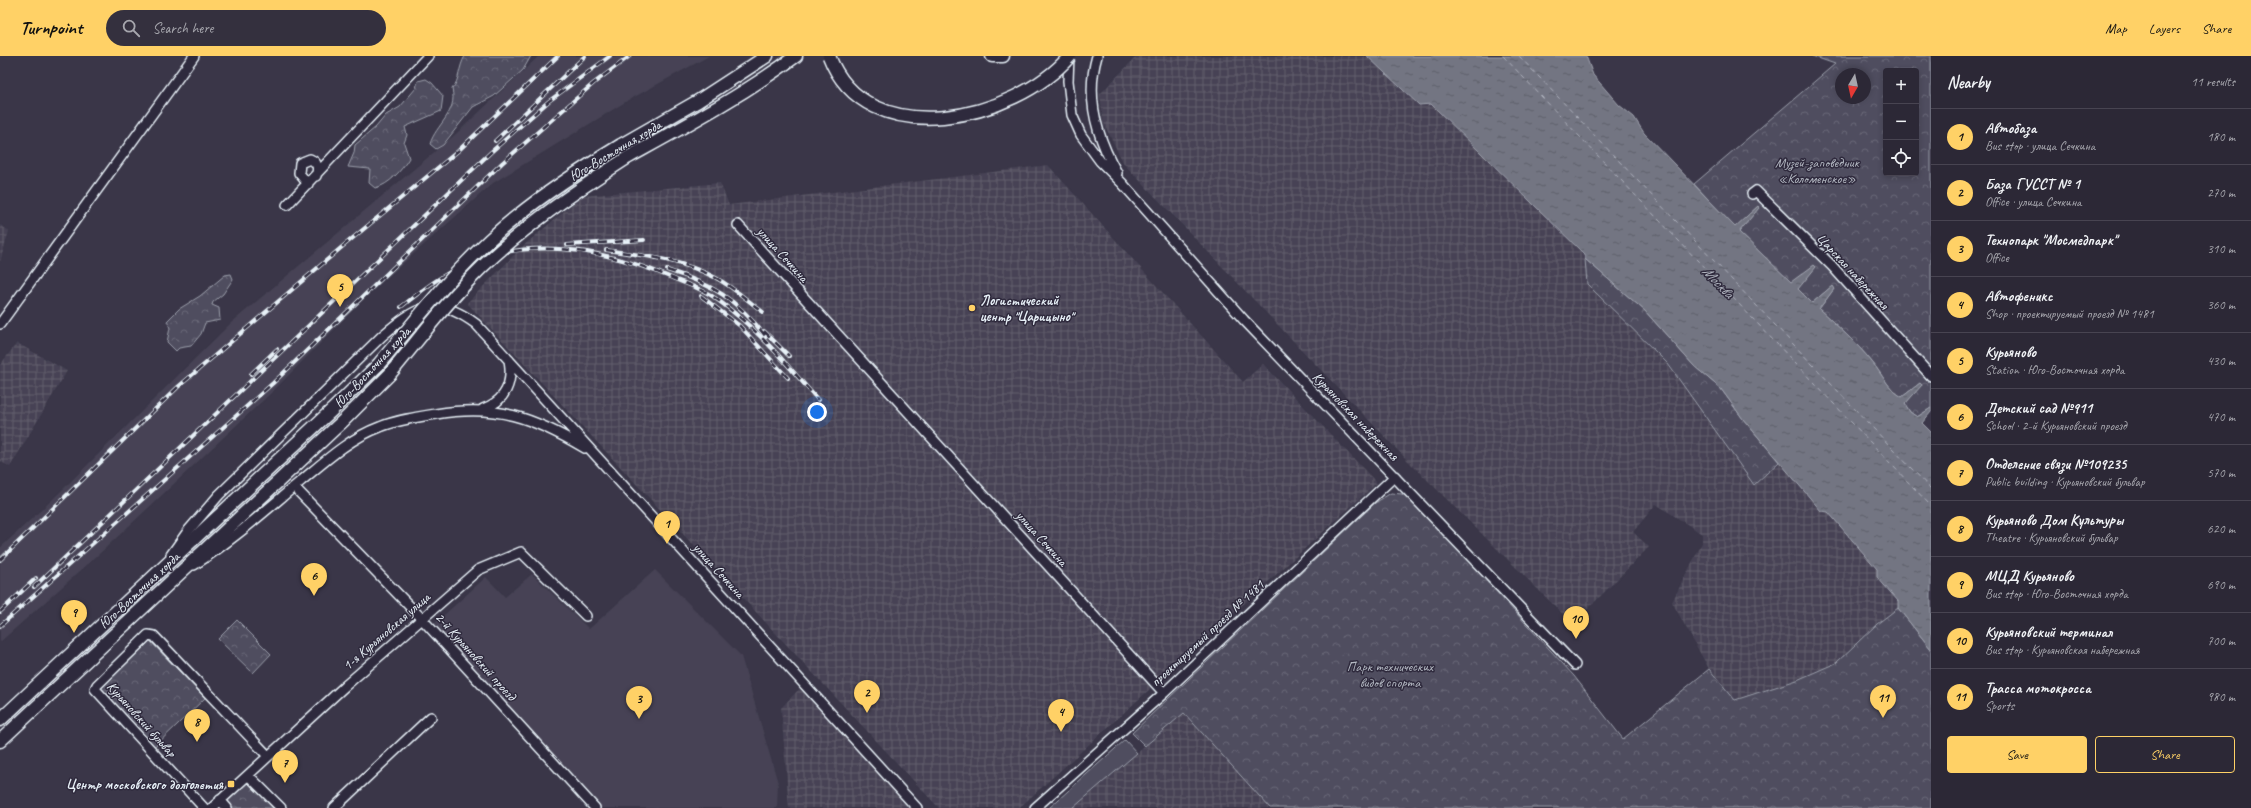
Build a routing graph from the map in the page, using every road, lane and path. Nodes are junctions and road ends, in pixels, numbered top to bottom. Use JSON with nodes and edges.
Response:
{"nodes":[{"id":1,"x":194,"y":56,"type":"edge"},
{"id":2,"x":428,"y":56,"type":"edge"},
{"id":3,"x":767,"y":56,"type":"edge"},
{"id":4,"x":796,"y":56,"type":"edge"},
{"id":5,"x":829,"y":56,"type":"edge"},
{"id":6,"x":992,"y":56,"type":"edge"},
{"id":7,"x":995,"y":56,"type":"edge"},
{"id":8,"x":1003,"y":56,"type":"edge"},
{"id":9,"x":1069,"y":56,"type":"edge"},
{"id":10,"x":1097,"y":56,"type":"edge"},
{"id":11,"x":335,"y":155,"type":"junction"},
{"id":12,"x":313,"y":160,"type":"junction"},
{"id":13,"x":316,"y":176,"type":"junction"},
{"id":14,"x":1122,"y":183,"type":"junction"},
{"id":15,"x":308,"y":184,"type":"junction"},
{"id":16,"x":1752,"y":194,"type":"dead end"},
{"id":17,"x":287,"y":205,"type":"dead end"},
{"id":18,"x":738,"y":225,"type":"dead end"},
{"id":19,"x":0,"y":324,"type":"edge"},
{"id":20,"x":509,"y":360,"type":"junction"},
{"id":21,"x":1931,"y":376,"type":"edge"},
{"id":22,"x":480,"y":410,"type":"junction"},
{"id":23,"x":593,"y":453,"type":"junction"},
{"id":24,"x":1396,"y":476,"type":"junction"},
{"id":25,"x":299,"y":492,"type":"dead end"},
{"id":26,"x":163,"y":568,"type":"junction"},
{"id":27,"x":174,"y":578,"type":"junction"},
{"id":28,"x":586,"y":616,"type":"dead end"},
{"id":29,"x":422,"y":619,"type":"junction"},
{"id":30,"x":1575,"y":665,"type":"dead end"},
{"id":31,"x":1164,"y":693,"type":"junction"},
{"id":32,"x":431,"y":717,"type":"dead end"},
{"id":33,"x":0,"y":720,"type":"edge"},
{"id":34,"x":0,"y":741,"type":"edge"},
{"id":35,"x":268,"y":756,"type":"junction"},
{"id":36,"x":248,"y":775,"type":"junction"},
{"id":37,"x":220,"y":800,"type":"junction"},
{"id":38,"x":204,"y":808,"type":"edge"},
{"id":39,"x":212,"y":808,"type":"edge"},
{"id":40,"x":227,"y":808,"type":"edge"},
{"id":41,"x":281,"y":808,"type":"edge"},
{"id":42,"x":334,"y":808,"type":"edge"},
{"id":43,"x":595,"y":808,"type":"edge"},
{"id":44,"x":918,"y":808,"type":"edge"},
{"id":45,"x":1035,"y":808,"type":"edge"}],
"edges":[{"from":1,"to":19,"type":"street"},
{"from":2,"to":11,"type":"street"},
{"from":3,"to":26,"type":"main road","name":"Юго-Восточная хорда","bridge":true},
{"from":4,"to":27,"type":"main road","name":"Юго-Восточная хорда","bridge":true},
{"from":5,"to":9,"type":"main road","bridge":true},
{"from":6,"to":7,"type":"main road"},
{"from":7,"to":8,"type":"main road"},
{"from":9,"to":14,"type":"street","name":"Курьяновская набережная"},
{"from":10,"to":14,"type":"street","name":"Курьяновская набережная"},
{"from":11,"to":12,"type":"street"},
{"from":11,"to":13,"type":"street"},
{"from":12,"to":13,"type":"street"},
{"from":12,"to":15,"type":"street"},
{"from":13,"to":15,"type":"street"},
{"from":14,"to":24,"type":"street","name":"Курьяновская набережная"},
{"from":15,"to":17,"type":"street"},
{"from":16,"to":21,"type":"street","name":"Царская набережная"},
{"from":18,"to":31,"type":"street","name":"улица Сечкина"},
{"from":20,"to":22,"type":"street"},
{"from":20,"to":23,"type":"street","name":"улица Сечкина"},
{"from":20,"to":26,"type":"street","name":"улица Сечкина"},
{"from":22,"to":23,"type":"street"},
{"from":22,"to":27,"type":"street"},
{"from":23,"to":44,"type":"street","name":"улица Сечкина"},
{"from":24,"to":30,"type":"street","name":"Курьяновская набережная"},
{"from":24,"to":31,"type":"street","name":"проектируемый проезд № 1481"},
{"from":25,"to":29,"type":"street","name":"2-й Курьяновский проезд"},
{"from":26,"to":33,"type":"main road","name":"Юго-Восточная хорда"},
{"from":27,"to":34,"type":"main road","name":"Юго-Восточная хорда"},
{"from":28,"to":29,"type":"street","name":"1-я Курьяновская улица"},
{"from":29,"to":35,"type":"street","name":"1-я Курьяновская улица"},
{"from":29,"to":43,"type":"street","name":"2-й Курьяновский проезд"},
{"from":31,"to":45,"type":"street","name":"проектируемый проезд № 1481"},
{"from":32,"to":42,"type":"street"},
{"from":35,"to":36,"type":"street","name":"1-я Курьяновская улица"},
{"from":35,"to":38,"type":"street","name":"Курьяновский бульвар"},
{"from":36,"to":37,"type":"street","name":"1-я Курьяновская улица"},
{"from":36,"to":41,"type":"street"},
{"from":37,"to":39,"type":"street","name":"1-я Курьяновская улица"},
{"from":37,"to":40,"type":"street"}]}
